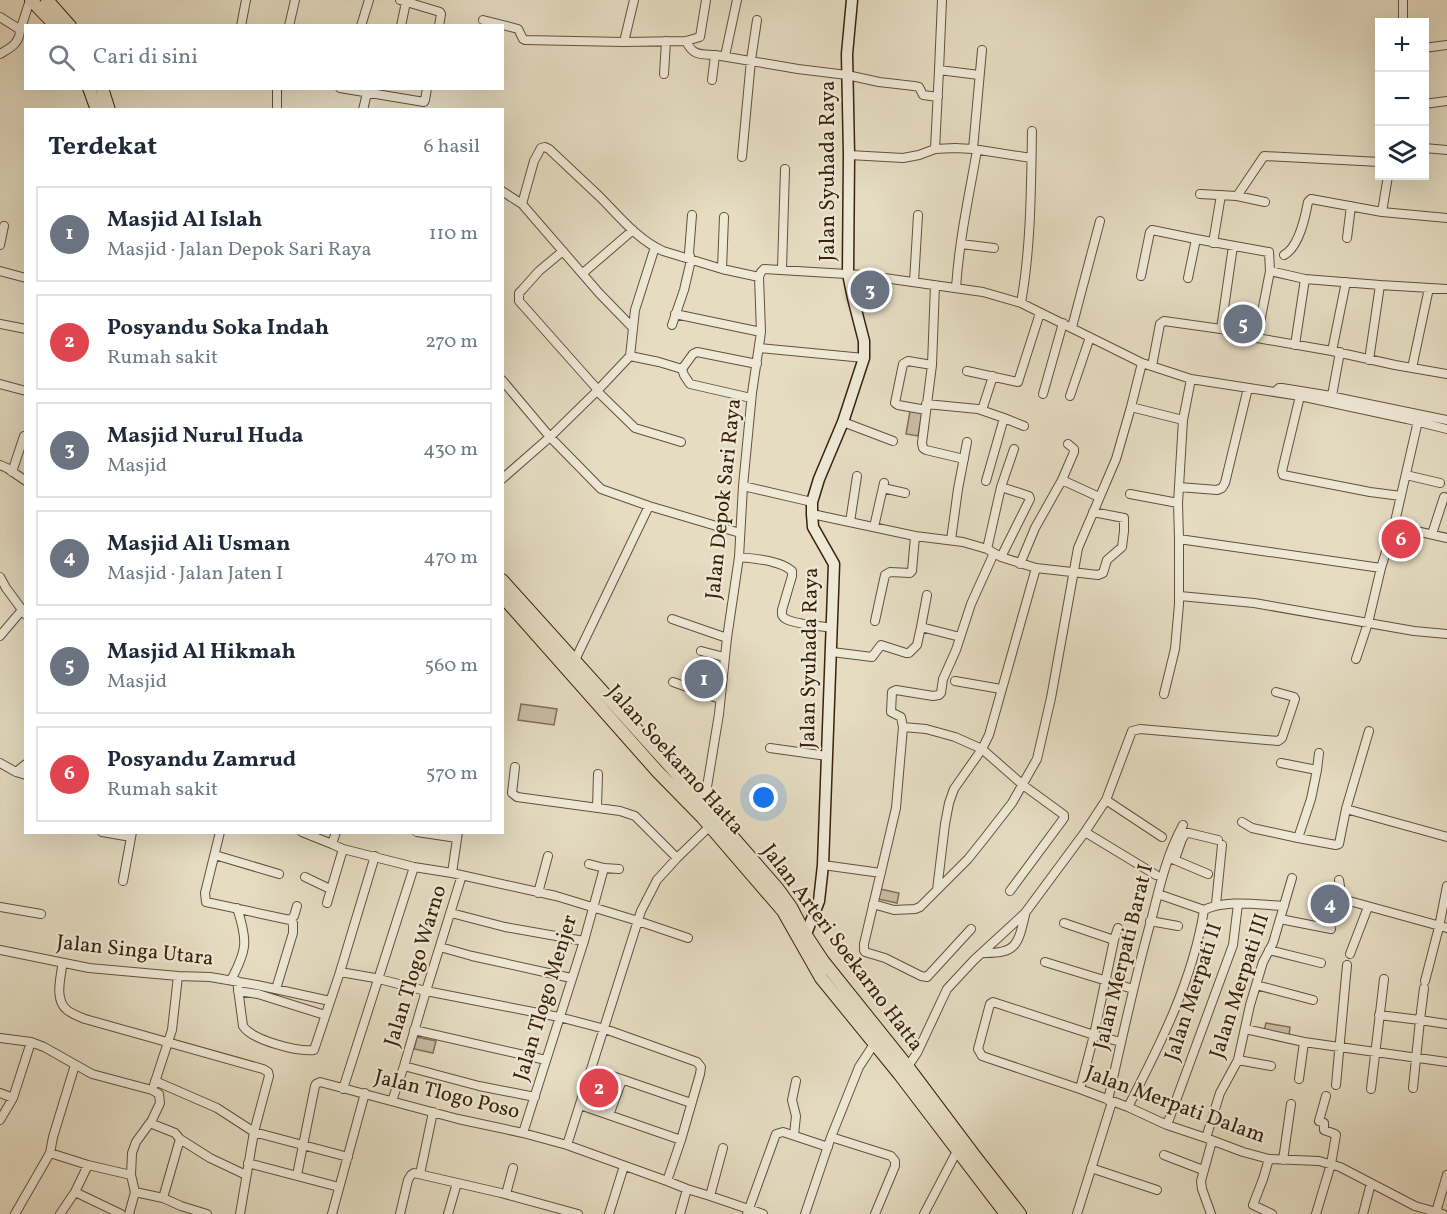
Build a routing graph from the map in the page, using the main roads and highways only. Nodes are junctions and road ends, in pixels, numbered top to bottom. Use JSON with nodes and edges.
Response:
{"nodes":[{"id":1,"x":30,"y":0,"type":"edge"},
{"id":2,"x":49,"y":1,"type":"edge"},
{"id":3,"x":54,"y":24,"type":"edge"},
{"id":4,"x":68,"y":24,"type":"edge"},
{"id":5,"x":90,"y":90,"type":"edge"},
{"id":6,"x":103,"y":90,"type":"edge"},
{"id":7,"x":96,"y":108,"type":"edge"},
{"id":8,"x":108,"y":108,"type":"edge"},
{"id":9,"x":504,"y":588,"type":"edge"},
{"id":10,"x":709,"y":821,"type":"junction"},
{"id":11,"x":878,"y":1040,"type":"junction"},
{"id":12,"x":904,"y":1071,"type":"junction"},
{"id":13,"x":1006,"y":1214,"type":"edge"},
{"id":14,"x":1020,"y":1214,"type":"edge"}],
"edges":[{"from":1,"to":3,"type":"main road"},
{"from":2,"to":4,"type":"main road"},
{"from":5,"to":7,"type":"main road"},
{"from":6,"to":8,"type":"main road"},
{"from":9,"to":10,"type":"main road","name":"Jalan Soekarno Hatta"},
{"from":9,"to":10,"type":"main road","name":"Jalan Arteri Soekarno Hatta"},
{"from":10,"to":11,"type":"main road","name":"Jalan Soekarno Hatta"},
{"from":10,"to":11,"type":"main road","name":"Jalan Arteri Soekarno Hatta"},
{"from":11,"to":12,"type":"main road","name":"Jalan Arteri Soekarno Hatta"},
{"from":12,"to":13,"type":"main road"},
{"from":12,"to":14,"type":"main road","name":"Jalan Arteri Soekarno Hatta"}]}
